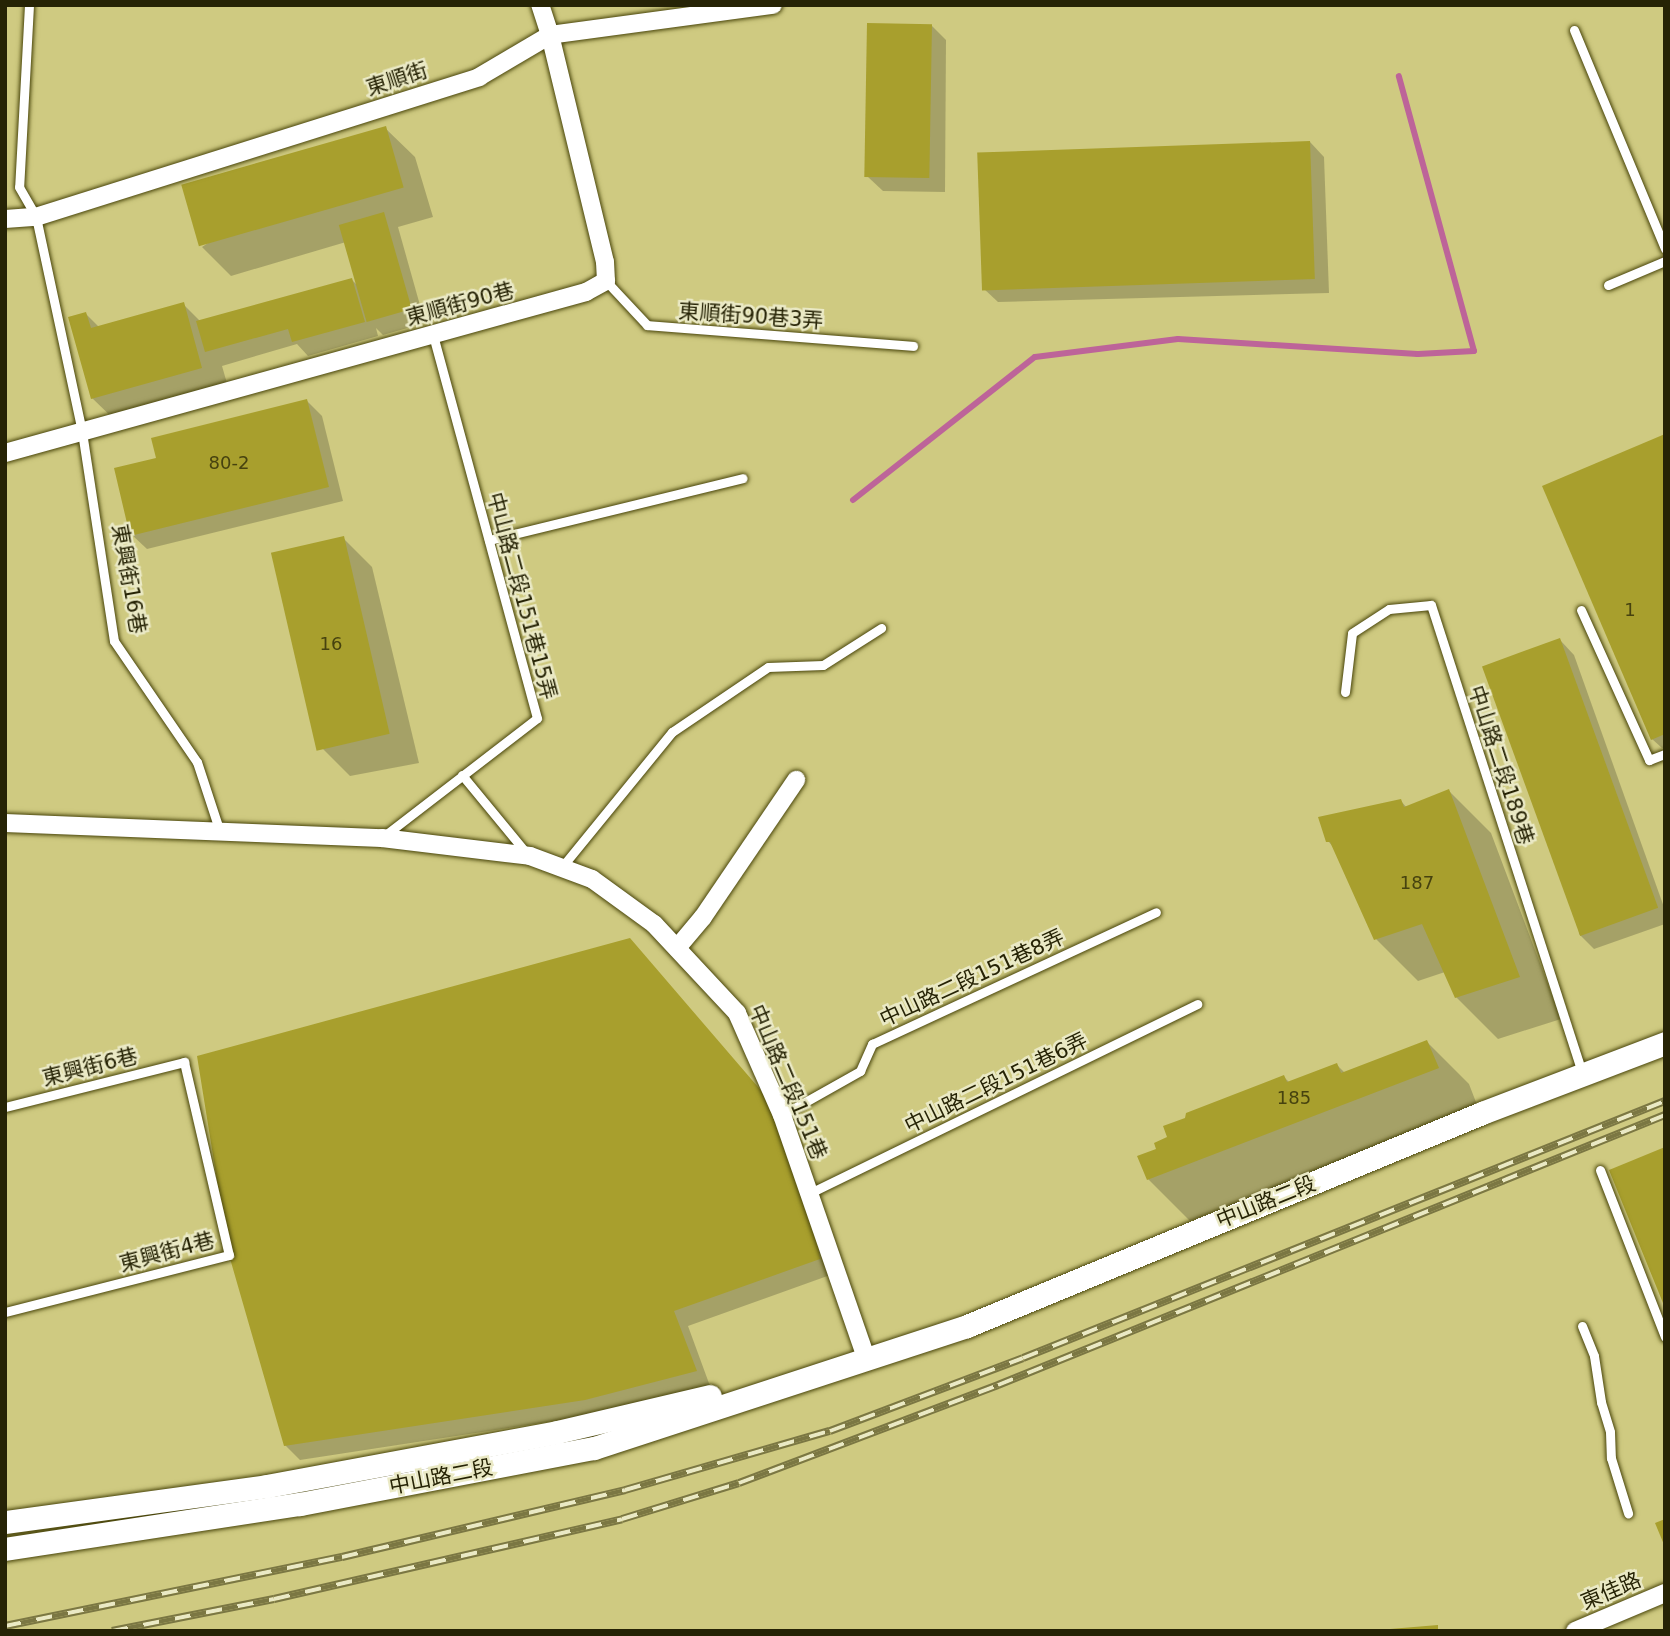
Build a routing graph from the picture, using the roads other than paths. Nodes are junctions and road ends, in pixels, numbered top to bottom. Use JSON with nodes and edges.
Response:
{"nodes":[{"id":1,"x":29,"y":5,"type":"edge"},
{"id":2,"x":540,"y":5,"type":"edge"},
{"id":3,"x":773,"y":5,"type":"edge"},
{"id":4,"x":1574,"y":30,"type":"dead end"},
{"id":5,"x":550,"y":35,"type":"junction"},
{"id":6,"x":36,"y":217,"type":"junction"},
{"id":7,"x":5,"y":219,"type":"edge"},
{"id":8,"x":1665,"y":248,"type":"edge"},
{"id":9,"x":1665,"y":261,"type":"edge"},
{"id":10,"x":606,"y":281,"type":"junction"},
{"id":11,"x":1608,"y":285,"type":"dead end"},
{"id":12,"x":433,"y":335,"type":"junction"},
{"id":13,"x":913,"y":346,"type":"dead end"},
{"id":14,"x":82,"y":432,"type":"junction"},
{"id":15,"x":5,"y":453,"type":"edge"},
{"id":16,"x":743,"y":478,"type":"dead end"},
{"id":17,"x":489,"y":540,"type":"junction"},
{"id":18,"x":1581,"y":610,"type":"dead end"},
{"id":19,"x":881,"y":628,"type":"dead end"},
{"id":20,"x":1345,"y":692,"type":"dead end"},
{"id":21,"x":1665,"y":754,"type":"edge"},
{"id":22,"x":462,"y":775,"type":"junction"},
{"id":23,"x":796,"y":780,"type":"dead end"},
{"id":24,"x":5,"y":823,"type":"edge"},
{"id":25,"x":220,"y":832,"type":"junction"},
{"id":26,"x":382,"y":838,"type":"junction"},
{"id":27,"x":530,"y":856,"type":"junction"},
{"id":28,"x":561,"y":867,"type":"junction"},
{"id":29,"x":1156,"y":912,"type":"dead end"},
{"id":30,"x":677,"y":948,"type":"junction"},
{"id":31,"x":1197,"y":1004,"type":"dead end"},
{"id":32,"x":1665,"y":1043,"type":"edge"},
{"id":33,"x":184,"y":1062,"type":"joint"},
{"id":34,"x":1583,"y":1075,"type":"junction"},
{"id":35,"x":5,"y":1107,"type":"edge"},
{"id":36,"x":782,"y":1115,"type":"junction"},
{"id":37,"x":1600,"y":1170,"type":"dead end"},
{"id":38,"x":810,"y":1192,"type":"junction"},
{"id":39,"x":5,"y":1312,"type":"edge"},
{"id":40,"x":1582,"y":1326,"type":"dead end"},
{"id":41,"x":1665,"y":1337,"type":"edge"},
{"id":42,"x":867,"y":1360,"type":"junction"},
{"id":43,"x":1628,"y":1513,"type":"dead end"},
{"id":44,"x":5,"y":1522,"type":"edge"},
{"id":45,"x":5,"y":1549,"type":"edge"},
{"id":46,"x":1665,"y":1593,"type":"edge"},
{"id":47,"x":1575,"y":1631,"type":"edge"}],
"edges":[{"from":1,"to":6,"type":"lane"},
{"from":2,"to":5,"type":"street"},
{"from":3,"to":5,"type":"street","name":"東順街"},
{"from":4,"to":8,"type":"lane"},
{"from":5,"to":6,"type":"street","name":"東順街"},
{"from":5,"to":10,"type":"street"},
{"from":6,"to":7,"type":"street","name":"東順街"},
{"from":6,"to":14,"type":"lane"},
{"from":9,"to":11,"type":"lane"},
{"from":10,"to":12,"type":"street","name":"東順街90巷"},
{"from":10,"to":13,"type":"lane","name":"東順街90巷3弄"},
{"from":12,"to":14,"type":"street","name":"東順街90巷"},
{"from":12,"to":17,"type":"lane","name":"中山路二段151巷15弄"},
{"from":14,"to":15,"type":"street"},
{"from":14,"to":25,"type":"lane","name":"東興街16巷"},
{"from":16,"to":17,"type":"lane"},
{"from":17,"to":22,"type":"lane","name":"中山路二段151巷15弄"},
{"from":18,"to":21,"type":"lane"},
{"from":19,"to":28,"type":"lane"},
{"from":20,"to":34,"type":"lane","name":"中山路二段189巷"},
{"from":22,"to":26,"type":"lane","name":"中山路二段151巷15弄"},
{"from":22,"to":27,"type":"lane"},
{"from":23,"to":30,"type":"street"},
{"from":24,"to":25,"type":"street"},
{"from":25,"to":26,"type":"street"},
{"from":26,"to":27,"type":"street","name":"中山路二段151巷"},
{"from":27,"to":28,"type":"street","name":"中山路二段151巷"},
{"from":28,"to":30,"type":"street","name":"中山路二段151巷"},
{"from":29,"to":36,"type":"lane","name":"中山路二段151巷8弄"},
{"from":30,"to":36,"type":"street","name":"中山路二段151巷"},
{"from":31,"to":38,"type":"lane","name":"中山路二段151巷6弄"},
{"from":32,"to":34,"type":"main road","name":"中山路二段"},
{"from":33,"to":35,"type":"lane","name":"東興街6巷"},
{"from":33,"to":39,"type":"lane","name":"東興街4巷"},
{"from":34,"to":42,"type":"main road","name":"中山路二段"},
{"from":36,"to":38,"type":"street","name":"中山路二段151巷"},
{"from":37,"to":41,"type":"lane"},
{"from":38,"to":42,"type":"street","name":"中山路二段151巷"},
{"from":40,"to":43,"type":"lane"},
{"from":42,"to":44,"type":"main road","name":"中山路二段"},
{"from":42,"to":45,"type":"main road","name":"中山路二段"},
{"from":46,"to":47,"type":"street","name":"東佳路"}]}
